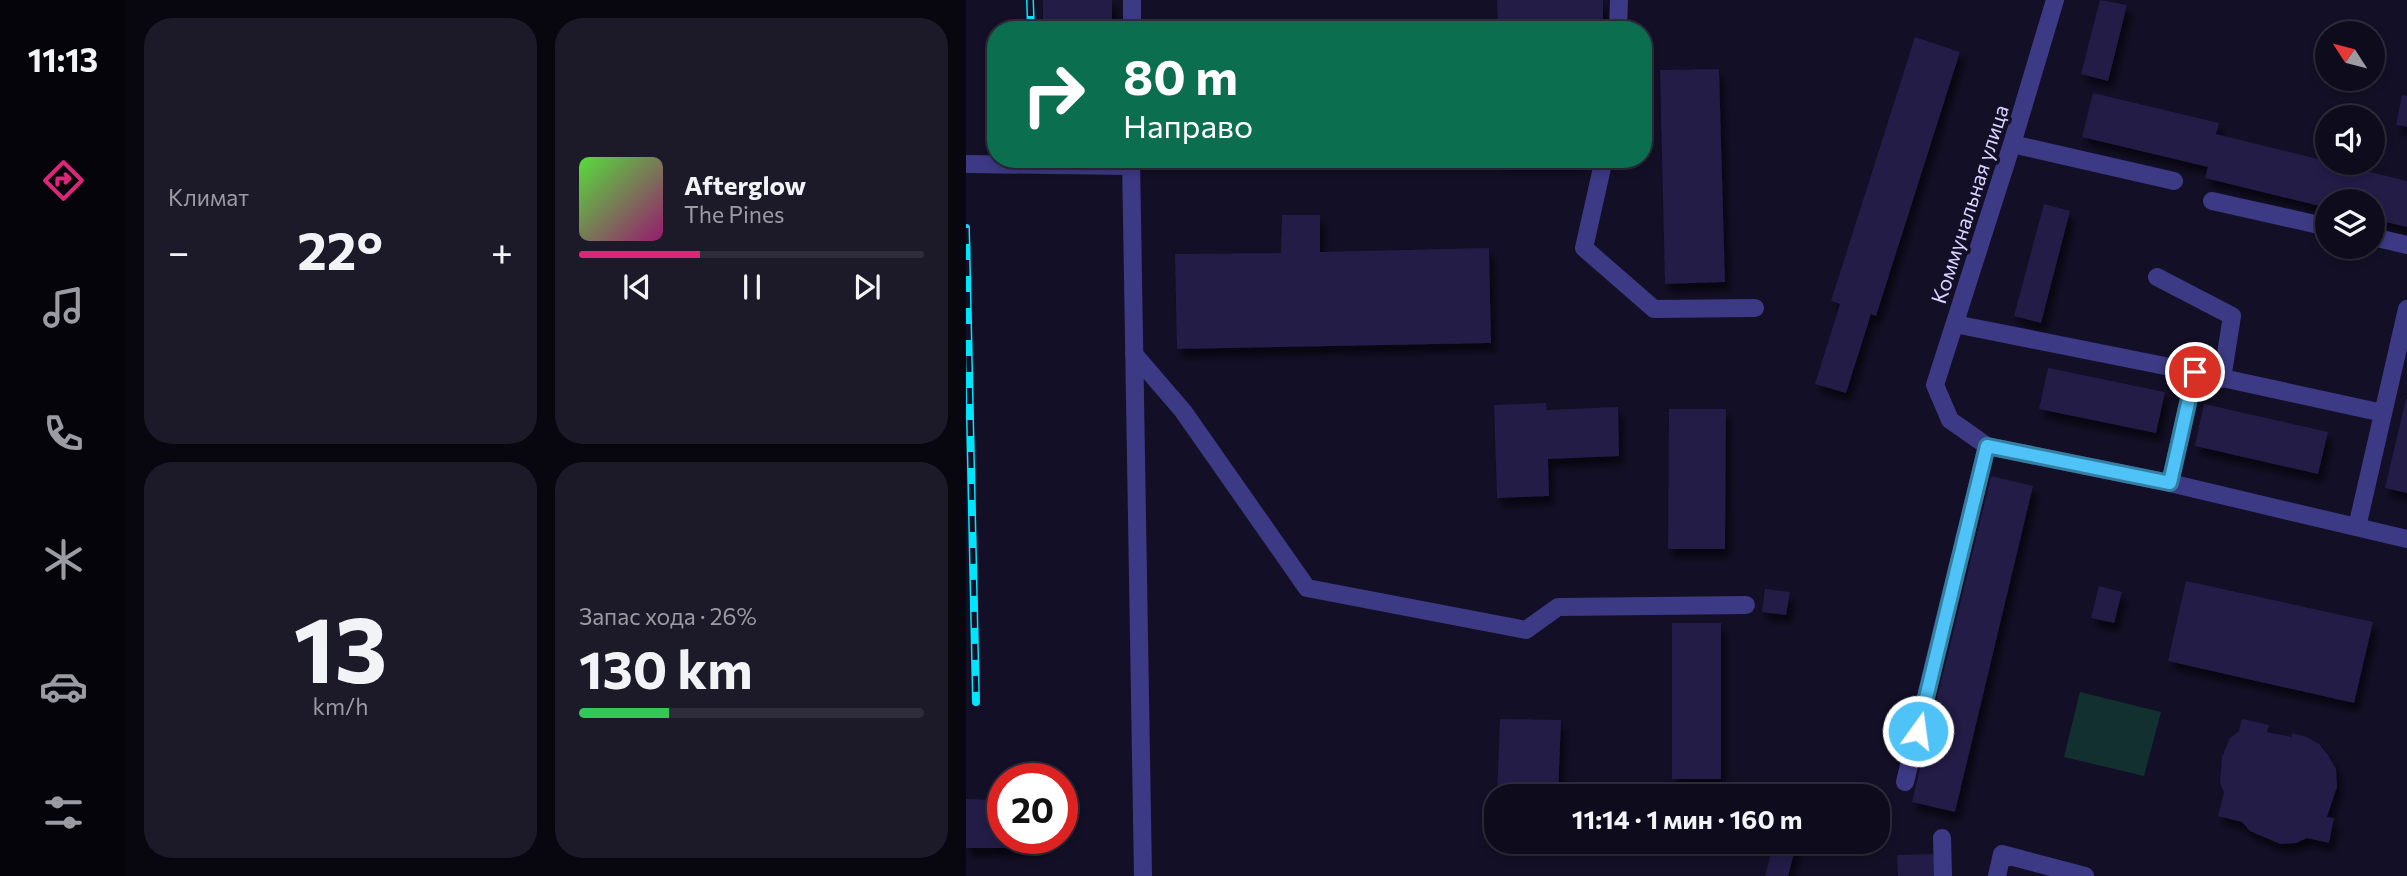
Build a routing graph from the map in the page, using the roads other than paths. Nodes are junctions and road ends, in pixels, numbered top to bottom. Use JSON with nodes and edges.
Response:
{"nodes":[{"id":1,"x":1132,"y":0,"type":"edge"},
{"id":2,"x":1619,"y":0,"type":"edge"},
{"id":3,"x":2055,"y":0,"type":"edge"},
{"id":4,"x":1132,"y":21,"type":"edge"},
{"id":5,"x":1618,"y":21,"type":"edge"},
{"id":6,"x":2012,"y":144,"type":"junction"},
{"id":7,"x":966,"y":164,"type":"edge"},
{"id":8,"x":987,"y":164,"type":"edge"},
{"id":9,"x":1131,"y":168,"type":"edge"},
{"id":10,"x":1602,"y":168,"type":"edge"},
{"id":11,"x":2174,"y":181,"type":"dead end"},
{"id":12,"x":2212,"y":201,"type":"dead end"},
{"id":13,"x":2315,"y":224,"type":"edge"},
{"id":14,"x":2385,"y":240,"type":"edge"},
{"id":15,"x":2407,"y":245,"type":"edge"},
{"id":16,"x":2157,"y":277,"type":"dead end"},
{"id":17,"x":1755,"y":308,"type":"dead end"},
{"id":18,"x":2407,"y":309,"type":"edge"},
{"id":19,"x":1955,"y":324,"type":"junction"},
{"id":20,"x":1134,"y":354,"type":"junction"},
{"id":21,"x":2195,"y":372,"type":"junction"},
{"id":22,"x":2222,"y":379,"type":"junction"},
{"id":23,"x":2383,"y":413,"type":"junction"},
{"id":24,"x":1987,"y":446,"type":"junction"},
{"id":25,"x":2170,"y":483,"type":"junction"},
{"id":26,"x":2357,"y":527,"type":"junction"},
{"id":27,"x":2407,"y":539,"type":"edge"},
{"id":28,"x":1746,"y":606,"type":"dead end"},
{"id":29,"x":1905,"y":782,"type":"dead end"},
{"id":30,"x":1942,"y":838,"type":"dead end"},
{"id":31,"x":1143,"y":876,"type":"edge"},
{"id":32,"x":1943,"y":876,"type":"edge"},
{"id":33,"x":1997,"y":876,"type":"edge"},
{"id":34,"x":2085,"y":876,"type":"edge"}],
"edges":[{"from":1,"to":4,"type":"street"},
{"from":2,"to":5,"type":"street"},
{"from":3,"to":6,"type":"street","name":"Коммунальная улица"},
{"from":6,"to":11,"type":"street"},
{"from":6,"to":19,"type":"street","name":"Коммунальная улица"},
{"from":7,"to":8,"type":"street"},
{"from":9,"to":20,"type":"street"},
{"from":10,"to":17,"type":"street"},
{"from":12,"to":13,"type":"street"},
{"from":14,"to":15,"type":"street"},
{"from":16,"to":22,"type":"street"},
{"from":18,"to":23,"type":"street"},
{"from":19,"to":21,"type":"street"},
{"from":19,"to":24,"type":"street","name":"Коммунальная улица"},
{"from":20,"to":28,"type":"street"},
{"from":20,"to":31,"type":"street"},
{"from":21,"to":22,"type":"street"},
{"from":21,"to":25,"type":"street"},
{"from":22,"to":23,"type":"street"},
{"from":23,"to":26,"type":"street"},
{"from":24,"to":25,"type":"street"},
{"from":24,"to":29,"type":"street"},
{"from":25,"to":26,"type":"street"},
{"from":26,"to":27,"type":"street"},
{"from":30,"to":32,"type":"street"},
{"from":33,"to":34,"type":"street"}]}
